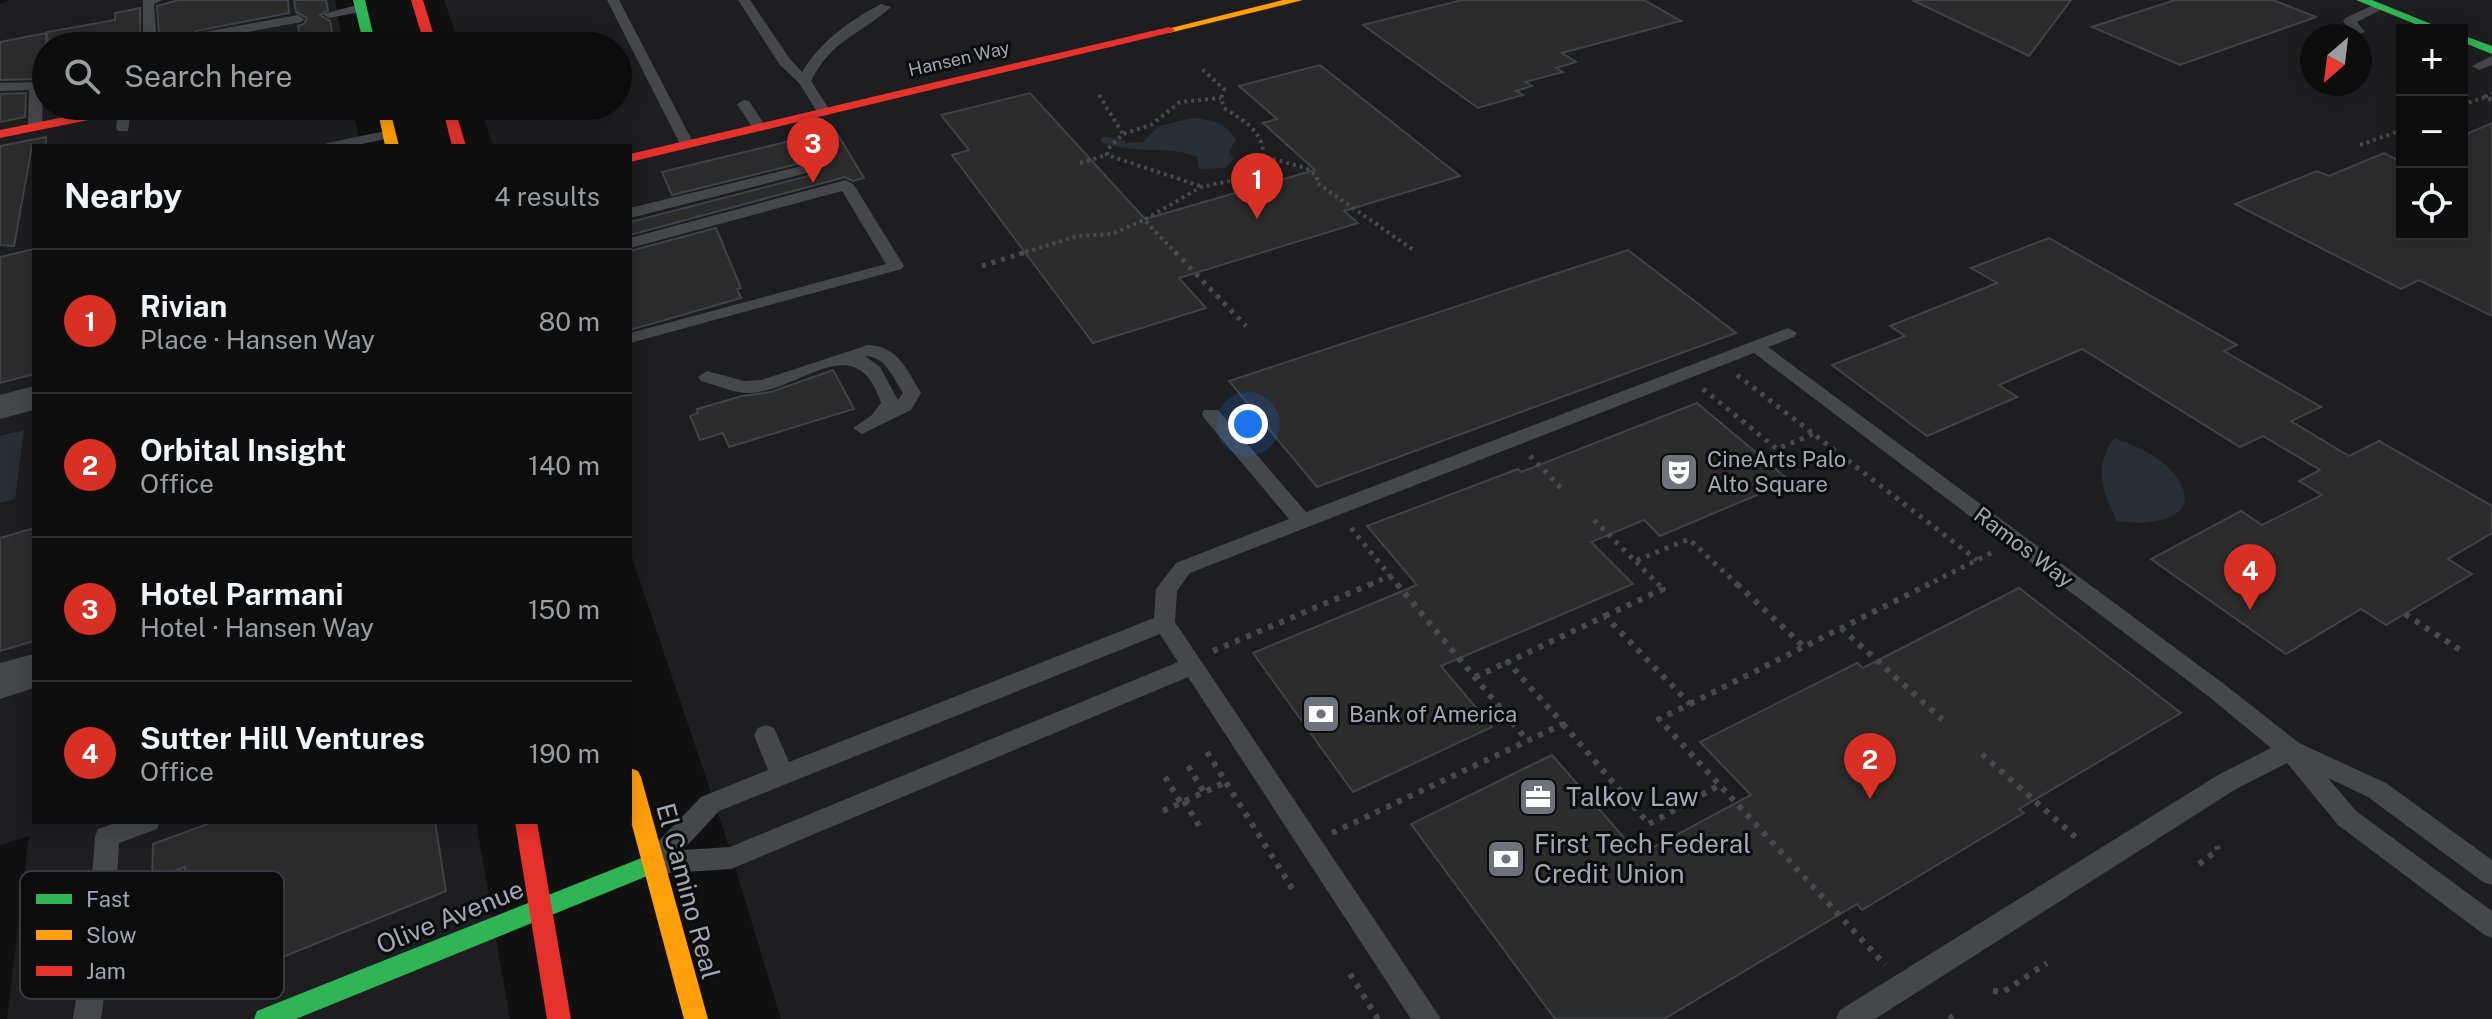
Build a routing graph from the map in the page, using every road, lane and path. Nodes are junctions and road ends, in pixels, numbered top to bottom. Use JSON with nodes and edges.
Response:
{"nodes":[{"id":1,"x":156,"y":0,"type":"edge"},
{"id":2,"x":417,"y":0,"type":"edge"},
{"id":3,"x":613,"y":0,"type":"edge"},
{"id":4,"x":744,"y":0,"type":"edge"},
{"id":5,"x":1295,"y":0,"type":"edge"},
{"id":6,"x":2362,"y":0,"type":"edge"},
{"id":7,"x":360,"y":4,"type":"edge"},
{"id":8,"x":885,"y":7,"type":"dead end"},
{"id":9,"x":2380,"y":7,"type":"junction"},
{"id":10,"x":329,"y":14,"type":"dead end"},
{"id":11,"x":298,"y":19,"type":"dead end"},
{"id":12,"x":2352,"y":24,"type":"edge"},
{"id":13,"x":2424,"y":24,"type":"edge"},
{"id":14,"x":149,"y":32,"type":"edge"},
{"id":15,"x":226,"y":32,"type":"edge"},
{"id":16,"x":366,"y":32,"type":"edge"},
{"id":17,"x":427,"y":32,"type":"edge"},
{"id":18,"x":629,"y":32,"type":"edge"},
{"id":19,"x":632,"y":37,"type":"edge"},
{"id":20,"x":2468,"y":42,"type":"edge"},
{"id":21,"x":2489,"y":55,"type":"edge"},
{"id":22,"x":1201,"y":68,"type":"dead end"},
{"id":23,"x":804,"y":81,"type":"junction"},
{"id":24,"x":32,"y":86,"type":"edge"},
{"id":25,"x":0,"y":87,"type":"edge"},
{"id":26,"x":2492,"y":93,"type":"edge"},
{"id":27,"x":1099,"y":95,"type":"dead end"},
{"id":28,"x":2485,"y":97,"type":"junction"},
{"id":29,"x":1221,"y":98,"type":"junction"},
{"id":30,"x":2492,"y":100,"type":"edge"},
{"id":31,"x":2468,"y":103,"type":"edge"},
{"id":32,"x":744,"y":104,"type":"dead end"},
{"id":33,"x":824,"y":112,"type":"junction"},
{"id":34,"x":35,"y":120,"type":"edge"},
{"id":35,"x":69,"y":120,"type":"edge"},
{"id":36,"x":126,"y":120,"type":"edge"},
{"id":37,"x":386,"y":120,"type":"edge"},
{"id":38,"x":454,"y":120,"type":"edge"},
{"id":39,"x":35,"y":127,"type":"junction"},
{"id":40,"x":759,"y":127,"type":"junction"},
{"id":41,"x":123,"y":128,"type":"dead end"},
{"id":42,"x":2396,"y":132,"type":"edge"},
{"id":43,"x":0,"y":134,"type":"edge"},
{"id":44,"x":1123,"y":134,"type":"junction"},
{"id":45,"x":391,"y":140,"type":"edge"},
{"id":46,"x":463,"y":143,"type":"edge"},
{"id":47,"x":352,"y":144,"type":"edge"},
{"id":48,"x":687,"y":144,"type":"junction"},
{"id":49,"x":2360,"y":145,"type":"dead end"},
{"id":50,"x":1107,"y":155,"type":"junction"},
{"id":51,"x":1266,"y":157,"type":"junction"},
{"id":52,"x":632,"y":158,"type":"edge"},
{"id":53,"x":1080,"y":163,"type":"dead end"},
{"id":54,"x":810,"y":168,"type":"dead end"},
{"id":55,"x":1201,"y":187,"type":"junction"},
{"id":56,"x":632,"y":212,"type":"edge"},
{"id":57,"x":1144,"y":220,"type":"junction"},
{"id":58,"x":632,"y":242,"type":"edge"},
{"id":59,"x":1415,"y":251,"type":"dead end"},
{"id":60,"x":982,"y":266,"type":"dead end"},
{"id":61,"x":1246,"y":326,"type":"dead end"},
{"id":62,"x":1788,"y":333,"type":"dead end"},
{"id":63,"x":632,"y":337,"type":"edge"},
{"id":64,"x":1756,"y":346,"type":"junction"},
{"id":65,"x":1718,"y":360,"type":"junction"},
{"id":66,"x":1684,"y":374,"type":"junction"},
{"id":67,"x":707,"y":377,"type":"dead end"},
{"id":68,"x":32,"y":399,"type":"edge"},
{"id":69,"x":0,"y":407,"type":"edge"},
{"id":70,"x":1211,"y":414,"type":"dead end"},
{"id":71,"x":870,"y":424,"type":"dead end"},
{"id":72,"x":1814,"y":433,"type":"junction"},
{"id":73,"x":1514,"y":440,"type":"junction"},
{"id":74,"x":1563,"y":490,"type":"dead end"},
{"id":75,"x":1335,"y":508,"type":"junction"},
{"id":76,"x":1594,"y":520,"type":"dead end"},
{"id":77,"x":1302,"y":521,"type":"junction"},
{"id":78,"x":2016,"y":540,"type":"junction"},
{"id":79,"x":1977,"y":560,"type":"junction"},
{"id":80,"x":1635,"y":561,"type":"junction"},
{"id":81,"x":1390,"y":576,"type":"junction"},
{"id":82,"x":2405,"y":614,"type":"dead end"},
{"id":83,"x":1605,"y":616,"type":"junction"},
{"id":84,"x":1164,"y":623,"type":"junction"},
{"id":85,"x":1841,"y":628,"type":"junction"},
{"id":86,"x":1804,"y":647,"type":"junction"},
{"id":87,"x":2460,"y":650,"type":"dead end"},
{"id":88,"x":1508,"y":662,"type":"junction"},
{"id":89,"x":1191,"y":663,"type":"junction"},
{"id":90,"x":32,"y":672,"type":"edge"},
{"id":91,"x":1475,"y":677,"type":"junction"},
{"id":92,"x":0,"y":681,"type":"edge"},
{"id":93,"x":1690,"y":704,"type":"junction"},
{"id":94,"x":1944,"y":721,"type":"dead end"},
{"id":95,"x":1563,"y":724,"type":"junction"},
{"id":96,"x":766,"y":735,"type":"dead end"},
{"id":97,"x":1528,"y":741,"type":"junction"},
{"id":98,"x":2290,"y":750,"type":"junction"},
{"id":99,"x":1207,"y":752,"type":"dead end"},
{"id":100,"x":1982,"y":754,"type":"dead end"},
{"id":101,"x":1188,"y":766,"type":"dead end"},
{"id":102,"x":782,"y":775,"type":"junction"},
{"id":103,"x":1165,"y":777,"type":"dead end"},
{"id":104,"x":1224,"y":783,"type":"junction"},
{"id":105,"x":632,"y":784,"type":"edge"},
{"id":106,"x":1720,"y":785,"type":"junction"},
{"id":107,"x":1204,"y":792,"type":"junction"},
{"id":108,"x":1183,"y":802,"type":"junction"},
{"id":109,"x":1163,"y":811,"type":"dead end"},
{"id":110,"x":143,"y":824,"type":"edge"},
{"id":111,"x":526,"y":824,"type":"edge"},
{"id":112,"x":1201,"y":829,"type":"dead end"},
{"id":113,"x":1311,"y":843,"type":"junction"},
{"id":114,"x":2217,"y":846,"type":"dead end"},
{"id":115,"x":2102,"y":861,"type":"junction"},
{"id":116,"x":654,"y":863,"type":"junction"},
{"id":117,"x":2199,"y":864,"type":"dead end"},
{"id":118,"x":105,"y":871,"type":"edge"},
{"id":119,"x":2492,"y":874,"type":"edge"},
{"id":120,"x":1295,"y":893,"type":"dead end"},
{"id":121,"x":540,"y":909,"type":"junction"},
{"id":122,"x":2492,"y":926,"type":"edge"},
{"id":123,"x":2047,"y":963,"type":"dead end"},
{"id":124,"x":1350,"y":974,"type":"dead end"},
{"id":125,"x":1904,"y":986,"type":"junction"},
{"id":126,"x":1993,"y":991,"type":"dead end"},
{"id":127,"x":90,"y":999,"type":"edge"},
{"id":128,"x":87,"y":1019,"type":"edge"},
{"id":129,"x":266,"y":1019,"type":"edge"},
{"id":130,"x":559,"y":1019,"type":"edge"},
{"id":131,"x":696,"y":1019,"type":"edge"},
{"id":132,"x":1378,"y":1019,"type":"edge"},
{"id":133,"x":1427,"y":1019,"type":"edge"},
{"id":134,"x":1850,"y":1019,"type":"edge"}],
"edges":[{"from":1,"to":14,"type":"lane"},
{"from":2,"to":17,"type":"street"},
{"from":3,"to":18,"type":"lane"},
{"from":4,"to":23,"type":"lane"},
{"from":5,"to":33,"type":"street","name":"Hansen Way"},
{"from":6,"to":9,"type":"street"},
{"from":7,"to":10,"type":"lane"},
{"from":7,"to":16,"type":"street"},
{"from":8,"to":23,"type":"lane"},
{"from":9,"to":12,"type":"lane"},
{"from":9,"to":13,"type":"street"},
{"from":11,"to":15,"type":"lane"},
{"from":19,"to":48,"type":"lane"},
{"from":20,"to":21,"type":"street"},
{"from":22,"to":29,"type":"path"},
{"from":23,"to":33,"type":"lane"},
{"from":24,"to":25,"type":"lane"},
{"from":26,"to":28,"type":"path"},
{"from":27,"to":44,"type":"path"},
{"from":28,"to":30,"type":"path"},
{"from":28,"to":31,"type":"path"},
{"from":29,"to":44,"type":"path"},
{"from":29,"to":51,"type":"path"},
{"from":32,"to":40,"type":"lane"},
{"from":33,"to":40,"type":"street","name":"Hansen Way"},
{"from":34,"to":39,"type":"lane"},
{"from":35,"to":39,"type":"street"},
{"from":36,"to":41,"type":"lane"},
{"from":37,"to":45,"type":"street"},
{"from":38,"to":46,"type":"street"},
{"from":39,"to":43,"type":"street"},
{"from":40,"to":48,"type":"street","name":"Hansen Way"},
{"from":42,"to":49,"type":"path"},
{"from":44,"to":50,"type":"path"},
{"from":45,"to":47,"type":"lane"},
{"from":48,"to":52,"type":"street","name":"Hansen Way"},
{"from":50,"to":53,"type":"path"},
{"from":50,"to":55,"type":"path"},
{"from":51,"to":55,"type":"path"},
{"from":51,"to":59,"type":"path"},
{"from":54,"to":56,"type":"lane"},
{"from":55,"to":57,"type":"path"},
{"from":57,"to":60,"type":"path"},
{"from":57,"to":61,"type":"path"},
{"from":58,"to":63,"type":"lane"},
{"from":62,"to":64,"type":"lane"},
{"from":64,"to":65,"type":"lane"},
{"from":64,"to":78,"type":"lane","name":"Ramos Way"},
{"from":65,"to":66,"type":"lane"},
{"from":65,"to":72,"type":"path"},
{"from":66,"to":72,"type":"path"},
{"from":66,"to":73,"type":"lane"},
{"from":67,"to":71,"type":"lane"},
{"from":68,"to":69,"type":"street"},
{"from":70,"to":77,"type":"lane"},
{"from":72,"to":79,"type":"path"},
{"from":73,"to":74,"type":"path"},
{"from":73,"to":75,"type":"lane"},
{"from":75,"to":77,"type":"lane"},
{"from":75,"to":81,"type":"path"},
{"from":76,"to":80,"type":"path"},
{"from":77,"to":84,"type":"lane"},
{"from":78,"to":79,"type":"path"},
{"from":78,"to":98,"type":"lane","name":"Ramos Way"},
{"from":79,"to":85,"type":"path"},
{"from":80,"to":83,"type":"path"},
{"from":80,"to":86,"type":"path"},
{"from":81,"to":89,"type":"path"},
{"from":81,"to":91,"type":"path"},
{"from":82,"to":87,"type":"path"},
{"from":83,"to":88,"type":"path"},
{"from":83,"to":93,"type":"path"},
{"from":84,"to":89,"type":"lane"},
{"from":84,"to":102,"type":"lane"},
{"from":85,"to":86,"type":"path"},
{"from":85,"to":94,"type":"path"},
{"from":86,"to":93,"type":"path"},
{"from":88,"to":91,"type":"path"},
{"from":88,"to":95,"type":"path"},
{"from":89,"to":113,"type":"lane"},
{"from":89,"to":116,"type":"lane"},
{"from":90,"to":92,"type":"street"},
{"from":91,"to":97,"type":"path"},
{"from":93,"to":106,"type":"path"},
{"from":95,"to":97,"type":"path"},
{"from":95,"to":106,"type":"path"},
{"from":96,"to":102,"type":"lane"},
{"from":97,"to":113,"type":"path"},
{"from":98,"to":115,"type":"lane"},
{"from":98,"to":119,"type":"lane","name":"Ramos Way"},
{"from":98,"to":122,"type":"lane","name":"Ramos Way"},
{"from":99,"to":104,"type":"path"},
{"from":100,"to":115,"type":"path"},
{"from":101,"to":107,"type":"path"},
{"from":102,"to":116,"type":"lane"},
{"from":103,"to":108,"type":"path"},
{"from":104,"to":107,"type":"path"},
{"from":104,"to":120,"type":"path"},
{"from":105,"to":116,"type":"street","name":"El Camino Real"},
{"from":106,"to":125,"type":"path"},
{"from":107,"to":108,"type":"path"},
{"from":108,"to":109,"type":"path"},
{"from":108,"to":112,"type":"path"},
{"from":110,"to":118,"type":"lane"},
{"from":111,"to":121,"type":"street"},
{"from":113,"to":133,"type":"lane"},
{"from":114,"to":117,"type":"path"},
{"from":115,"to":125,"type":"lane"},
{"from":116,"to":121,"type":"street","name":"Olive Avenue"},
{"from":116,"to":131,"type":"street","name":"El Camino Real"},
{"from":121,"to":129,"type":"street","name":"Olive Avenue"},
{"from":121,"to":130,"type":"street"},
{"from":123,"to":126,"type":"path"},
{"from":124,"to":132,"type":"path"},
{"from":125,"to":134,"type":"lane"},
{"from":127,"to":128,"type":"lane"}]}
